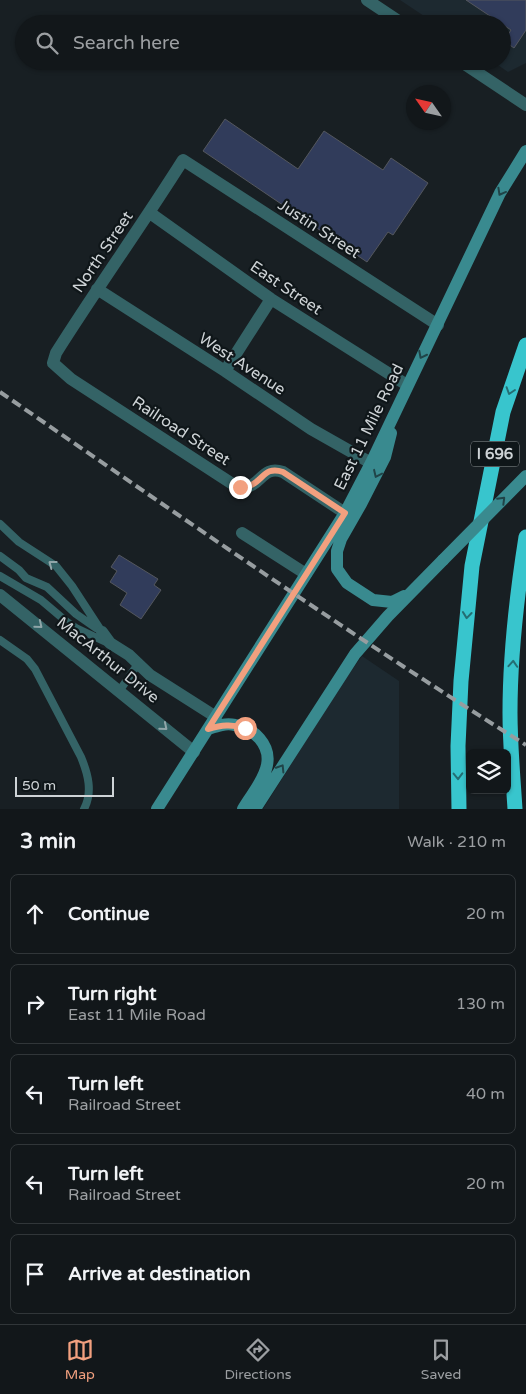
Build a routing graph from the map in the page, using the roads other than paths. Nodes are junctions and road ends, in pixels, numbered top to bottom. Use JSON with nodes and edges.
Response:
{"nodes":[{"id":1,"x":367,"y":0,"type":"edge"},
{"id":2,"x":390,"y":15,"type":"edge"},
{"id":3,"x":474,"y":70,"type":"edge"},
{"id":4,"x":526,"y":105,"type":"edge"},
{"id":5,"x":526,"y":151,"type":"edge"},
{"id":6,"x":182,"y":160,"type":"joint"},
{"id":7,"x":150,"y":213,"type":"junction"},
{"id":8,"x":96,"y":289,"type":"junction"},
{"id":9,"x":271,"y":299,"type":"junction"},
{"id":10,"x":438,"y":325,"type":"junction"},
{"id":11,"x":526,"y":345,"type":"edge"},
{"id":12,"x":53,"y":363,"type":"joint"},
{"id":13,"x":225,"y":371,"type":"junction"},
{"id":14,"x":407,"y":385,"type":"junction"},
{"id":15,"x":395,"y":411,"type":"junction"},
{"id":16,"x":371,"y":463,"type":"junction"},
{"id":17,"x":526,"y":476,"type":"edge"},
{"id":18,"x":345,"y":513,"type":"junction"},
{"id":19,"x":0,"y":524,"type":"edge"},
{"id":20,"x":242,"y":533,"type":"dead end"},
{"id":21,"x":526,"y":537,"type":"edge"},
{"id":22,"x":0,"y":556,"type":"edge"},
{"id":23,"x":306,"y":574,"type":"junction"},
{"id":24,"x":0,"y":576,"type":"edge"},
{"id":25,"x":411,"y":593,"type":"junction"},
{"id":26,"x":0,"y":595,"type":"edge"},
{"id":27,"x":102,"y":632,"type":"junction"},
{"id":28,"x":0,"y":640,"type":"edge"},
{"id":29,"x":110,"y":643,"type":"junction"},
{"id":30,"x":138,"y":664,"type":"junction"},
{"id":31,"x":120,"y":690,"type":"junction"},
{"id":32,"x":216,"y":717,"type":"junction"},
{"id":33,"x":208,"y":729,"type":"junction"},
{"id":34,"x":194,"y":752,"type":"junction"},
{"id":35,"x":458,"y":808,"type":"edge"},
{"id":36,"x":84,"y":809,"type":"edge"},
{"id":37,"x":157,"y":809,"type":"edge"},
{"id":38,"x":243,"y":809,"type":"edge"},
{"id":39,"x":255,"y":809,"type":"edge"},
{"id":40,"x":515,"y":809,"type":"edge"}],
"edges":[{"from":1,"to":2,"type":"street"},
{"from":3,"to":4,"type":"street"},
{"from":5,"to":10,"type":"main road","name":"East 11 Mile Road","one_way":true},
{"from":6,"to":7,"type":"street","name":"North Street"},
{"from":6,"to":10,"type":"street","name":"Justin Street"},
{"from":7,"to":8,"type":"street","name":"North Street"},
{"from":7,"to":9,"type":"street","name":"East Street"},
{"from":8,"to":12,"type":"street","name":"North Street"},
{"from":8,"to":13,"type":"street","name":"West Avenue"},
{"from":9,"to":13,"type":"street"},
{"from":9,"to":14,"type":"street","name":"East Street"},
{"from":10,"to":14,"type":"main road","name":"East 11 Mile Road","one_way":true},
{"from":11,"to":35,"type":"highway","number":"I 696","one_way":true},
{"from":12,"to":18,"type":"street","name":"Railroad Street"},
{"from":13,"to":16,"type":"street","name":"West Avenue"},
{"from":14,"to":15,"type":"main road","name":"East 11 Mile Road"},
{"from":15,"to":16,"type":"main road","name":"East 11 Mile Road"},
{"from":15,"to":25,"type":"main road","one_way":true},
{"from":16,"to":18,"type":"main road","name":"East 11 Mile Road"},
{"from":25,"to":17,"type":"main road","one_way":true,"bridge":true},
{"from":18,"to":23,"type":"main road","name":"East 11 Mile Road"},
{"from":27,"to":19,"type":"lane","one_way":true},
{"from":20,"to":23,"type":"street"},
{"from":40,"to":21,"type":"highway","one_way":true},
{"from":22,"to":27,"type":"lane"},
{"from":23,"to":32,"type":"main road","name":"East 11 Mile Road"},
{"from":24,"to":29,"type":"lane"},
{"from":39,"to":25,"type":"main road","one_way":true},
{"from":26,"to":31,"type":"street","name":"MacArthur Drive","one_way":true},
{"from":27,"to":29,"type":"street","name":"MacArthur Drive"},
{"from":28,"to":36,"type":"lane"},
{"from":29,"to":30,"type":"street","name":"MacArthur Drive"},
{"from":30,"to":31,"type":"lane"},
{"from":30,"to":32,"type":"street","name":"MacArthur Drive"},
{"from":31,"to":34,"type":"street","name":"MacArthur Drive","one_way":true},
{"from":32,"to":33,"type":"main road","name":"East 11 Mile Road"},
{"from":33,"to":34,"type":"main road","name":"East 11 Mile Road"},
{"from":33,"to":38,"type":"main road"},
{"from":34,"to":37,"type":"main road","name":"East 11 Mile Road"}]}
